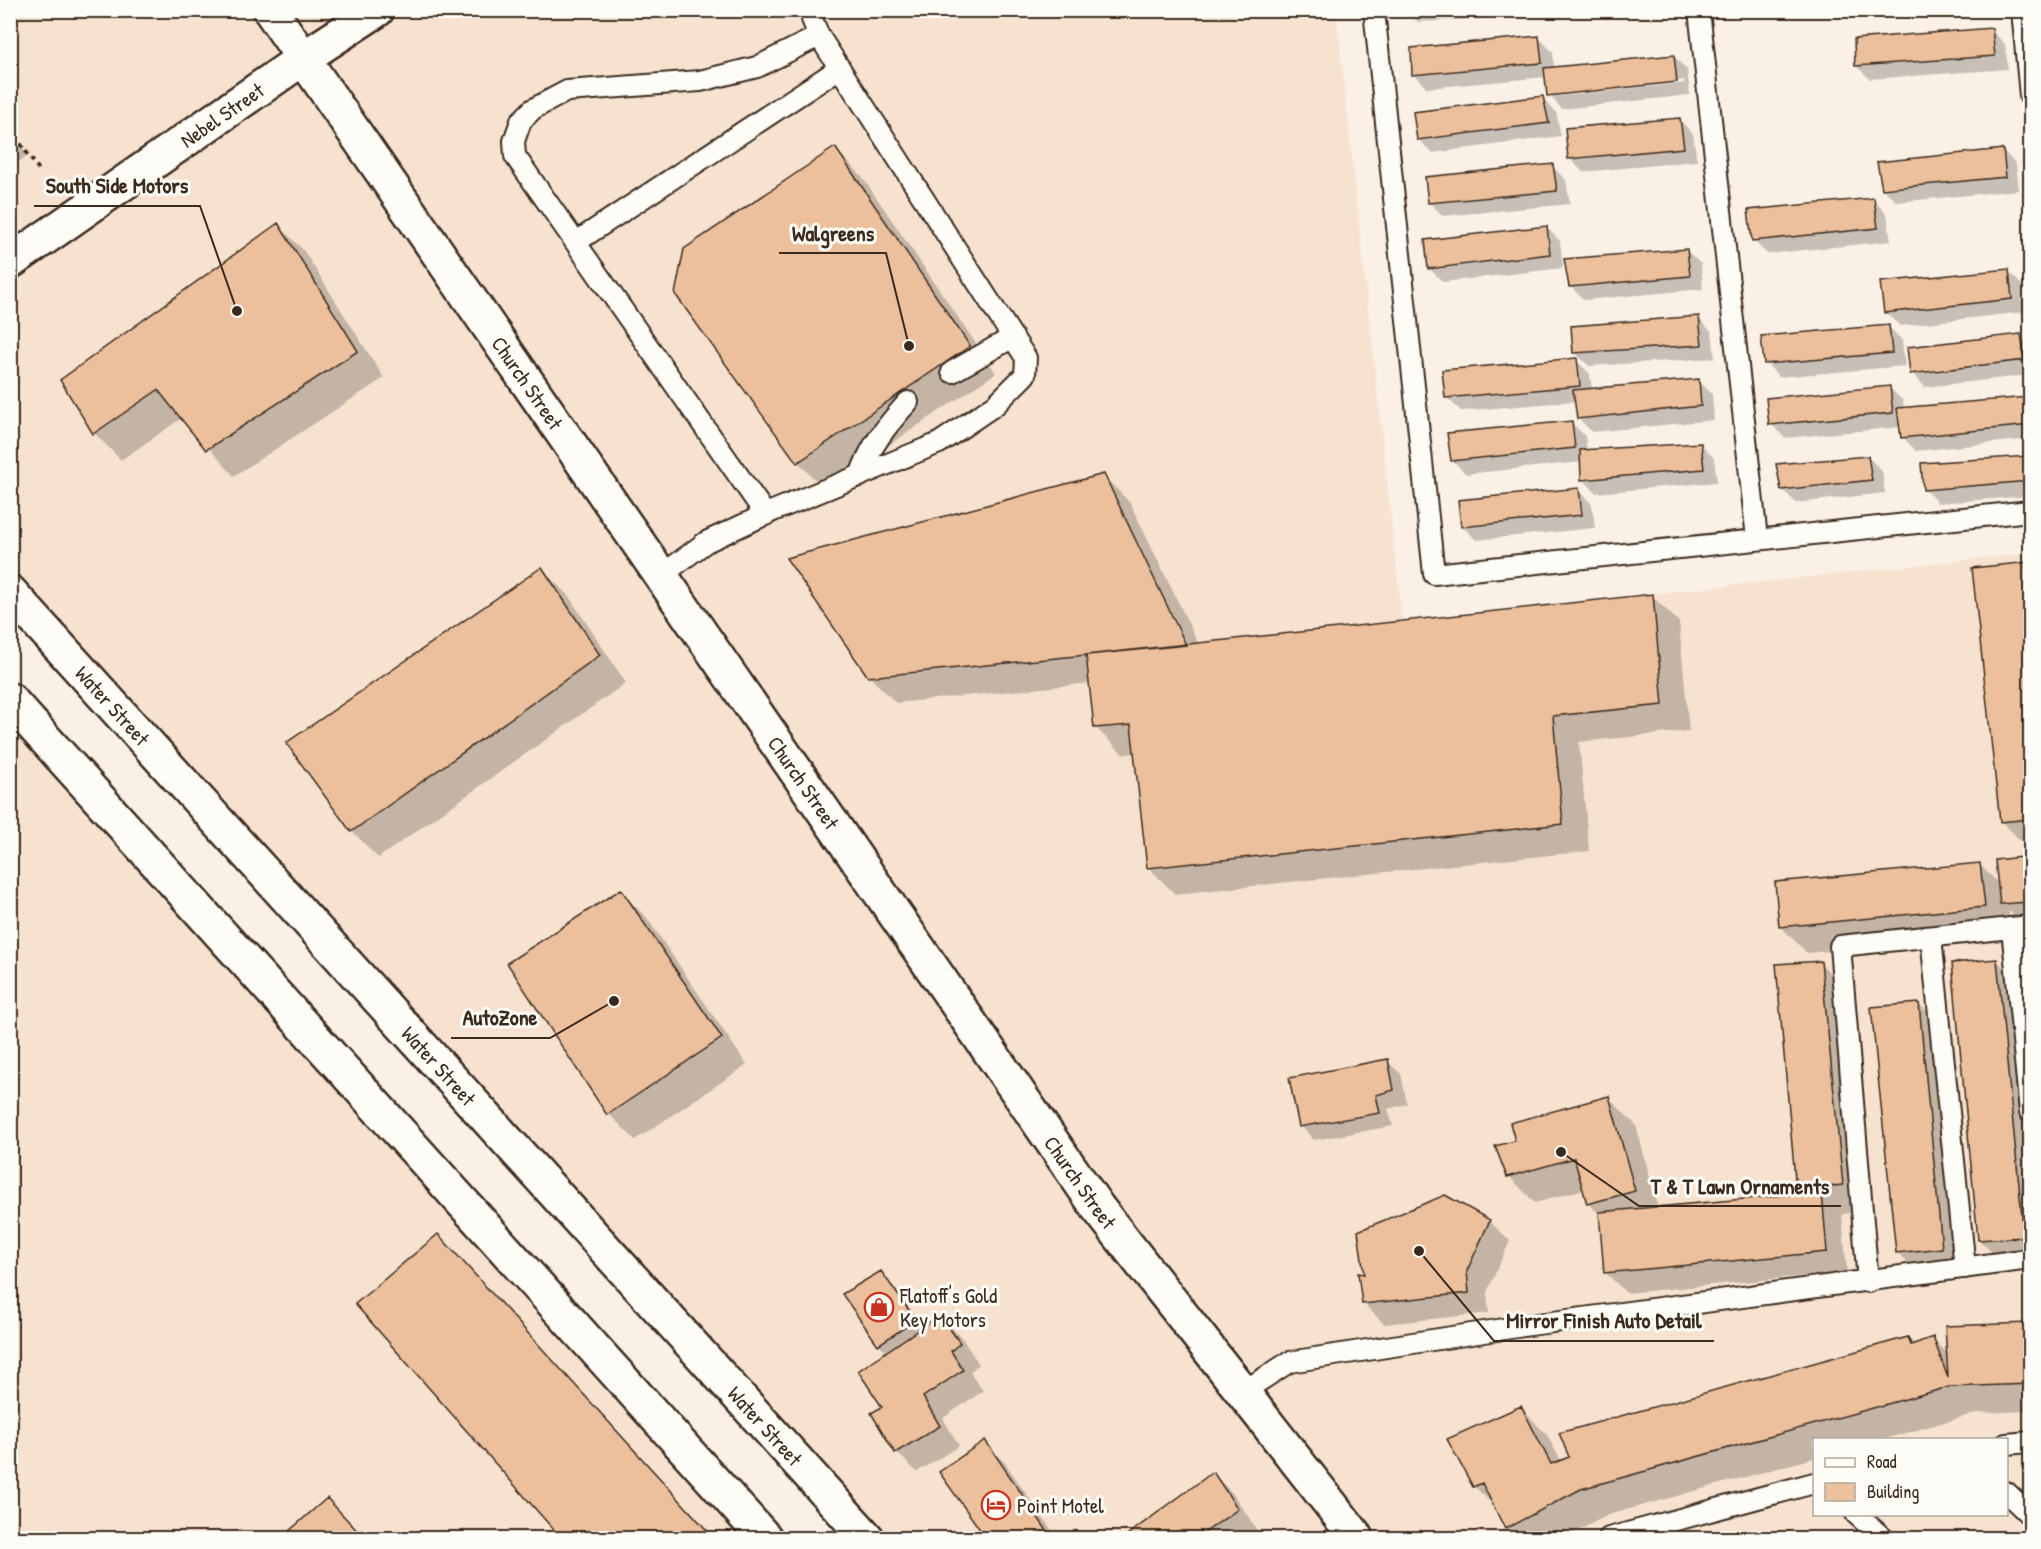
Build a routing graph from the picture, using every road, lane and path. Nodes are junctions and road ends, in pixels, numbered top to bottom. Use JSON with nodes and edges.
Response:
{"nodes":[{"id":1,"x":270,"y":10,"type":"edge"},
{"id":2,"x":377,"y":10,"type":"edge"},
{"id":3,"x":813,"y":10,"type":"edge"},
{"id":4,"x":1374,"y":10,"type":"edge"},
{"id":5,"x":1699,"y":10,"type":"edge"},
{"id":6,"x":2022,"y":10,"type":"edge"},
{"id":7,"x":819,"y":36,"type":"junction"},
{"id":8,"x":305,"y":57,"type":"junction"},
{"id":9,"x":840,"y":68,"type":"junction"},
{"id":10,"x":2031,"y":96,"type":"edge"},
{"id":11,"x":10,"y":129,"type":"edge"},
{"id":12,"x":39,"y":170,"type":"dead end"},
{"id":13,"x":576,"y":242,"type":"junction"},
{"id":14,"x":10,"y":262,"type":"edge"},
{"id":15,"x":1013,"y":337,"type":"junction"},
{"id":16,"x":952,"y":372,"type":"dead end"},
{"id":17,"x":908,"y":402,"type":"dead end"},
{"id":18,"x":860,"y":476,"type":"junction"},
{"id":19,"x":2031,"y":511,"type":"edge"},
{"id":20,"x":766,"y":515,"type":"junction"},
{"id":21,"x":1757,"y":538,"type":"junction"},
{"id":22,"x":662,"y":575,"type":"junction"},
{"id":23,"x":10,"y":592,"type":"edge"},
{"id":24,"x":10,"y":700,"type":"edge"},
{"id":25,"x":2021,"y":927,"type":"edge"},
{"id":26,"x":1931,"y":937,"type":"junction"},
{"id":27,"x":2031,"y":1112,"type":"edge"},
{"id":28,"x":2031,"y":1259,"type":"edge"},
{"id":29,"x":1965,"y":1268,"type":"junction"},
{"id":30,"x":1868,"y":1282,"type":"junction"},
{"id":31,"x":1241,"y":1393,"type":"junction"},
{"id":32,"x":2031,"y":1442,"type":"edge"},
{"id":33,"x":2008,"y":1444,"type":"edge"},
{"id":34,"x":1813,"y":1484,"type":"edge"},
{"id":35,"x":2008,"y":1493,"type":"edge"},
{"id":36,"x":2031,"y":1515,"type":"edge"},
{"id":37,"x":1857,"y":1516,"type":"edge"},
{"id":38,"x":765,"y":1539,"type":"edge"},
{"id":39,"x":867,"y":1539,"type":"edge"},
{"id":40,"x":1357,"y":1539,"type":"edge"},
{"id":41,"x":1609,"y":1539,"type":"edge"},
{"id":42,"x":1883,"y":1539,"type":"edge"}],
"edges":[{"from":1,"to":8,"type":"main road","name":"Church Street"},
{"from":2,"to":8,"type":"main road","name":"Nebel Street"},
{"from":3,"to":7,"type":"lane"},
{"from":4,"to":21,"type":"lane"},
{"from":5,"to":21,"type":"lane"},
{"from":6,"to":10,"type":"lane"},
{"from":7,"to":9,"type":"lane"},
{"from":7,"to":13,"type":"lane"},
{"from":8,"to":14,"type":"main road","name":"Nebel Street"},
{"from":8,"to":22,"type":"main road","name":"Church Street"},
{"from":9,"to":13,"type":"lane"},
{"from":9,"to":15,"type":"lane"},
{"from":11,"to":12,"type":"path"},
{"from":13,"to":20,"type":"lane"},
{"from":15,"to":16,"type":"lane"},
{"from":15,"to":18,"type":"lane"},
{"from":17,"to":18,"type":"lane"},
{"from":18,"to":20,"type":"lane"},
{"from":19,"to":21,"type":"lane"},
{"from":20,"to":22,"type":"lane"},
{"from":22,"to":31,"type":"main road","name":"Church Street"},
{"from":23,"to":39,"type":"main road","name":"Water Street"},
{"from":24,"to":38,"type":"main road"},
{"from":25,"to":26,"type":"lane"},
{"from":25,"to":27,"type":"lane"},
{"from":26,"to":29,"type":"lane"},
{"from":26,"to":30,"type":"lane"},
{"from":28,"to":29,"type":"lane"},
{"from":29,"to":30,"type":"lane"},
{"from":30,"to":31,"type":"lane"},
{"from":31,"to":40,"type":"main road","name":"Church Street"},
{"from":32,"to":33,"type":"lane"},
{"from":34,"to":41,"type":"lane"},
{"from":35,"to":36,"type":"lane"},
{"from":37,"to":42,"type":"lane"}]}
